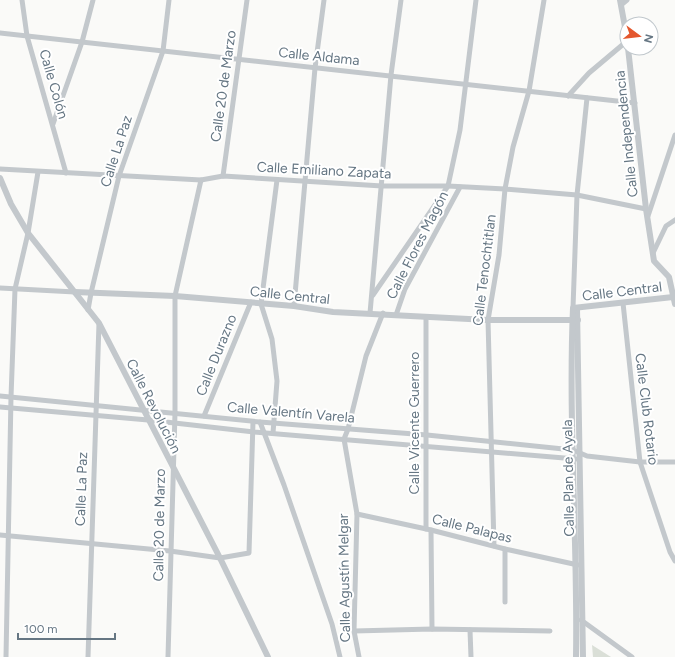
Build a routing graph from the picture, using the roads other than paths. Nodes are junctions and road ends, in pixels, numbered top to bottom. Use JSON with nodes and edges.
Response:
{"nodes":[{"id":1,"x":22,"y":0,"type":"edge"},
{"id":2,"x":93,"y":0,"type":"edge"},
{"id":3,"x":169,"y":0,"type":"edge"},
{"id":4,"x":247,"y":0,"type":"edge"},
{"id":5,"x":324,"y":0,"type":"edge"},
{"id":6,"x":401,"y":0,"type":"edge"},
{"id":7,"x":476,"y":0,"type":"edge"},
{"id":8,"x":544,"y":0,"type":"edge"},
{"id":9,"x":627,"y":0,"type":"edge"},
{"id":10,"x":620,"y":2,"type":"edge"},
{"id":11,"x":623,"y":16,"type":"edge"},
{"id":12,"x":0,"y":33,"type":"edge"},
{"id":13,"x":27,"y":36,"type":"junction"},
{"id":14,"x":82,"y":42,"type":"junction"},
{"id":15,"x":619,"y":46,"type":"edge"},
{"id":16,"x":163,"y":51,"type":"junction"},
{"id":17,"x":629,"y":56,"type":"edge"},
{"id":18,"x":238,"y":59,"type":"junction"},
{"id":19,"x":315,"y":68,"type":"junction"},
{"id":20,"x":391,"y":75,"type":"junction"},
{"id":21,"x":465,"y":86,"type":"junction"},
{"id":22,"x":529,"y":91,"type":"junction"},
{"id":23,"x":568,"y":96,"type":"junction"},
{"id":24,"x":587,"y":98,"type":"junction"},
{"id":25,"x":636,"y":103,"type":"junction"},
{"id":26,"x":53,"y":124,"type":"junction"},
{"id":27,"x":675,"y":135,"type":"edge"},
{"id":28,"x":0,"y":169,"type":"edge"},
{"id":29,"x":38,"y":172,"type":"junction"},
{"id":30,"x":66,"y":173,"type":"junction"},
{"id":31,"x":119,"y":176,"type":"junction"},
{"id":32,"x":223,"y":176,"type":"junction"},
{"id":33,"x":0,"y":178,"type":"edge"},
{"id":34,"x":201,"y":180,"type":"junction"},
{"id":35,"x":276,"y":180,"type":"junction"},
{"id":36,"x":306,"y":180,"type":"junction"},
{"id":37,"x":382,"y":186,"type":"junction"},
{"id":38,"x":448,"y":186,"type":"junction"},
{"id":39,"x":460,"y":187,"type":"junction"},
{"id":40,"x":505,"y":189,"type":"junction"},
{"id":41,"x":577,"y":195,"type":"junction"},
{"id":42,"x":646,"y":209,"type":"junction"},
{"id":43,"x":647,"y":217,"type":"junction"},
{"id":44,"x":675,"y":220,"type":"edge"},
{"id":45,"x":28,"y":233,"type":"junction"},
{"id":46,"x":653,"y":253,"type":"junction"},
{"id":47,"x":0,"y":288,"type":"edge"},
{"id":48,"x":16,"y":289,"type":"junction"},
{"id":49,"x":75,"y":292,"type":"junction"},
{"id":50,"x":91,"y":293,"type":"junction"},
{"id":51,"x":373,"y":295,"type":"junction"},
{"id":52,"x":175,"y":296,"type":"junction"},
{"id":53,"x":674,"y":297,"type":"junction"},
{"id":54,"x":251,"y":302,"type":"junction"},
{"id":55,"x":623,"y":303,"type":"junction"},
{"id":56,"x":261,"y":304,"type":"junction"},
{"id":57,"x":675,"y":304,"type":"edge"},
{"id":58,"x":294,"y":306,"type":"junction"},
{"id":59,"x":575,"y":308,"type":"junction"},
{"id":60,"x":88,"y":310,"type":"junction"},
{"id":61,"x":370,"y":313,"type":"junction"},
{"id":62,"x":383,"y":314,"type":"junction"},
{"id":63,"x":396,"y":315,"type":"junction"},
{"id":64,"x":426,"y":317,"type":"junction"},
{"id":65,"x":488,"y":320,"type":"junction"},
{"id":66,"x":575,"y":320,"type":"junction"},
{"id":67,"x":99,"y":323,"type":"junction"},
{"id":68,"x":0,"y":396,"type":"edge"},
{"id":69,"x":11,"y":397,"type":"junction"},
{"id":70,"x":96,"y":406,"type":"junction"},
{"id":71,"x":0,"y":407,"type":"edge"},
{"id":72,"x":11,"y":408,"type":"junction"},
{"id":73,"x":142,"y":410,"type":"junction"},
{"id":74,"x":175,"y":413,"type":"junction"},
{"id":75,"x":95,"y":416,"type":"junction"},
{"id":76,"x":204,"y":416,"type":"junction"},
{"id":77,"x":148,"y":420,"type":"junction"},
{"id":78,"x":254,"y":422,"type":"junction"},
{"id":79,"x":260,"y":422,"type":"junction"},
{"id":80,"x":174,"y":423,"type":"junction"},
{"id":81,"x":274,"y":423,"type":"junction"},
{"id":82,"x":348,"y":429,"type":"junction"},
{"id":83,"x":254,"y":432,"type":"junction"},
{"id":84,"x":262,"y":432,"type":"junction"},
{"id":85,"x":273,"y":433,"type":"junction"},
{"id":86,"x":427,"y":436,"type":"junction"},
{"id":87,"x":344,"y":439,"type":"junction"},
{"id":88,"x":491,"y":442,"type":"junction"},
{"id":89,"x":426,"y":445,"type":"junction"},
{"id":90,"x":491,"y":452,"type":"junction"},
{"id":91,"x":577,"y":454,"type":"junction"},
{"id":92,"x":572,"y":460,"type":"junction"},
{"id":93,"x":640,"y":462,"type":"junction"},
{"id":94,"x":675,"y":462,"type":"edge"},
{"id":95,"x":172,"y":467,"type":"junction"},
{"id":96,"x":357,"y":514,"type":"junction"},
{"id":97,"x":428,"y":529,"type":"junction"},
{"id":98,"x":0,"y":535,"type":"edge"},
{"id":99,"x":9,"y":536,"type":"junction"},
{"id":100,"x":91,"y":544,"type":"junction"},
{"id":101,"x":494,"y":546,"type":"junction"},
{"id":102,"x":505,"y":549,"type":"junction"},
{"id":103,"x":170,"y":551,"type":"junction"},
{"id":104,"x":220,"y":558,"type":"junction"},
{"id":105,"x":675,"y":561,"type":"edge"},
{"id":106,"x":579,"y":565,"type":"junction"},
{"id":107,"x":505,"y":602,"type":"dead end"},
{"id":108,"x":576,"y":618,"type":"junction"},
{"id":109,"x":583,"y":622,"type":"junction"},
{"id":110,"x":432,"y":629,"type":"junction"},
{"id":111,"x":470,"y":630,"type":"junction"},
{"id":112,"x":354,"y":631,"type":"junction"},
{"id":113,"x":550,"y":631,"type":"dead end"},
{"id":114,"x":6,"y":657,"type":"edge"},
{"id":115,"x":88,"y":657,"type":"edge"},
{"id":116,"x":168,"y":657,"type":"edge"},
{"id":117,"x":268,"y":657,"type":"edge"},
{"id":118,"x":340,"y":657,"type":"edge"},
{"id":119,"x":359,"y":657,"type":"edge"},
{"id":120,"x":471,"y":657,"type":"edge"},
{"id":121,"x":576,"y":657,"type":"edge"},
{"id":122,"x":583,"y":657,"type":"edge"},
{"id":123,"x":632,"y":657,"type":"edge"}],
"edges":[{"from":1,"to":13,"type":"street","name":"Calle Colón"},
{"from":2,"to":14,"type":"street"},
{"from":3,"to":16,"type":"street","name":"Calle La Paz"},
{"from":4,"to":18,"type":"street","name":"Calle 20 de Marzo"},
{"from":5,"to":19,"type":"street"},
{"from":6,"to":20,"type":"street"},
{"from":7,"to":21,"type":"street"},
{"from":8,"to":22,"type":"street","name":"Calle Tenochtitlan"},
{"from":9,"to":10,"type":"street"},
{"from":10,"to":11,"type":"street"},
{"from":12,"to":13,"type":"street","name":"Calle Aldama"},
{"from":13,"to":14,"type":"street","name":"Calle Aldama"},
{"from":13,"to":26,"type":"street","name":"Calle Colón"},
{"from":14,"to":16,"type":"street","name":"Calle Aldama"},
{"from":14,"to":26,"type":"street"},
{"from":15,"to":23,"type":"street"},
{"from":16,"to":18,"type":"street","name":"Calle Aldama"},
{"from":16,"to":31,"type":"street","name":"Calle La Paz"},
{"from":17,"to":25,"type":"street","name":"Calle Independencia"},
{"from":18,"to":19,"type":"street","name":"Calle Aldama"},
{"from":18,"to":32,"type":"street","name":"Calle 20 de Marzo"},
{"from":19,"to":20,"type":"street","name":"Calle Aldama"},
{"from":19,"to":36,"type":"street"},
{"from":20,"to":21,"type":"street","name":"Calle Aldama"},
{"from":20,"to":37,"type":"street"},
{"from":21,"to":22,"type":"street","name":"Calle Aldama"},
{"from":21,"to":38,"type":"street"},
{"from":22,"to":23,"type":"street","name":"Calle Aldama"},
{"from":22,"to":40,"type":"street","name":"Calle Tenochtitlan"},
{"from":23,"to":24,"type":"street","name":"Calle Aldama"},
{"from":24,"to":25,"type":"street","name":"Calle Aldama"},
{"from":24,"to":41,"type":"street","name":"Calle Plan de Ayala"},
{"from":25,"to":42,"type":"street","name":"Calle Independencia"},
{"from":26,"to":30,"type":"street","name":"Calle Colón"},
{"from":27,"to":43,"type":"street"},
{"from":28,"to":29,"type":"street","name":"Calle Emiliano Zapata"},
{"from":29,"to":30,"type":"street","name":"Calle Emiliano Zapata"},
{"from":29,"to":45,"type":"street"},
{"from":30,"to":31,"type":"street","name":"Calle Emiliano Zapata"},
{"from":31,"to":34,"type":"street","name":"Calle Emiliano Zapata"},
{"from":31,"to":50,"type":"street","name":"Calle La Paz"},
{"from":32,"to":34,"type":"street","name":"Calle Emiliano Zapata"},
{"from":32,"to":35,"type":"street","name":"Calle Emiliano Zapata"},
{"from":33,"to":45,"type":"street","name":"Calle Revolución"},
{"from":34,"to":52,"type":"street","name":"Calle 20 de Marzo"},
{"from":35,"to":36,"type":"street","name":"Calle Emiliano Zapata"},
{"from":35,"to":56,"type":"street"},
{"from":36,"to":37,"type":"street","name":"Calle Emiliano Zapata"},
{"from":36,"to":58,"type":"street"},
{"from":37,"to":38,"type":"street","name":"Calle Emiliano Zapata"},
{"from":37,"to":51,"type":"street"},
{"from":38,"to":39,"type":"street","name":"Calle Emiliano Zapata"},
{"from":38,"to":51,"type":"street"},
{"from":39,"to":40,"type":"street","name":"Calle Emiliano Zapata"},
{"from":39,"to":63,"type":"street","name":"Calle Flores Magón"},
{"from":40,"to":41,"type":"street","name":"Calle Emiliano Zapata"},
{"from":40,"to":65,"type":"street","name":"Calle Tenochtitlan"},
{"from":41,"to":42,"type":"street","name":"Calle Emiliano Zapata"},
{"from":41,"to":59,"type":"street","name":"Calle Plan de Ayala"},
{"from":42,"to":43,"type":"street","name":"Calle Independencia"},
{"from":43,"to":46,"type":"street","name":"Calle Independencia"},
{"from":44,"to":46,"type":"street"},
{"from":45,"to":48,"type":"street"},
{"from":45,"to":49,"type":"street","name":"Calle Revolución"},
{"from":46,"to":53,"type":"street","name":"Calle Independencia"},
{"from":47,"to":48,"type":"street","name":"Calle Central"},
{"from":48,"to":49,"type":"street","name":"Calle Central"},
{"from":48,"to":69,"type":"street"},
{"from":49,"to":50,"type":"street","name":"Calle Central"},
{"from":49,"to":60,"type":"street","name":"Calle Revolución"},
{"from":50,"to":52,"type":"street","name":"Calle Central"},
{"from":50,"to":60,"type":"street","name":"Calle La Paz"},
{"from":51,"to":61,"type":"street"},
{"from":52,"to":54,"type":"street","name":"Calle Central"},
{"from":52,"to":74,"type":"street","name":"Calle 20 de Marzo"},
{"from":53,"to":55,"type":"street","name":"Calle Central"},
{"from":53,"to":57,"type":"street","name":"Calle Independencia"},
{"from":54,"to":56,"type":"street","name":"Calle Central"},
{"from":54,"to":76,"type":"street","name":"Calle Durazno"},
{"from":55,"to":59,"type":"street","name":"Calle Central"},
{"from":55,"to":93,"type":"street","name":"Calle Club Rotario"},
{"from":56,"to":58,"type":"street","name":"Calle Central"},
{"from":56,"to":81,"type":"street"},
{"from":58,"to":61,"type":"street","name":"Calle Central"},
{"from":59,"to":66,"type":"street","name":"Calle Plan de Ayala"},
{"from":60,"to":67,"type":"street","name":"Calle Revolución"},
{"from":61,"to":62,"type":"street","name":"Calle Central"},
{"from":62,"to":63,"type":"street","name":"Calle Central"},
{"from":62,"to":82,"type":"street"},
{"from":63,"to":64,"type":"street","name":"Calle Central"},
{"from":64,"to":65,"type":"street","name":"Calle Central"},
{"from":64,"to":86,"type":"street","name":"Calle Vicente Guerrero"},
{"from":65,"to":66,"type":"street","name":"Calle Central"},
{"from":65,"to":88,"type":"street","name":"Calle Tenochtitlan"},
{"from":66,"to":91,"type":"street","name":"Calle Plan de Ayala"},
{"from":67,"to":70,"type":"street","name":"Calle La Paz"},
{"from":67,"to":73,"type":"street","name":"Calle Revolución"},
{"from":68,"to":69,"type":"street","name":"Calle Valentín Varela"},
{"from":69,"to":70,"type":"street","name":"Calle Valentín Varela"},
{"from":69,"to":72,"type":"street"},
{"from":70,"to":73,"type":"street","name":"Calle Valentín Varela"},
{"from":70,"to":75,"type":"street","name":"Calle La Paz"},
{"from":71,"to":72,"type":"street","name":"Calle Valentín Varela"},
{"from":72,"to":75,"type":"street","name":"Calle Valentín Varela"},
{"from":72,"to":99,"type":"street"},
{"from":73,"to":74,"type":"street","name":"Calle Valentín Varela"},
{"from":73,"to":77,"type":"street","name":"Calle Revolución"},
{"from":74,"to":76,"type":"street","name":"Calle Valentín Varela"},
{"from":74,"to":80,"type":"street","name":"Calle 20 de Marzo"},
{"from":75,"to":77,"type":"street","name":"Calle Valentín Varela"},
{"from":75,"to":100,"type":"street","name":"Calle La Paz"},
{"from":76,"to":78,"type":"street","name":"Calle Valentín Varela"},
{"from":77,"to":80,"type":"street","name":"Calle Valentín Varela"},
{"from":77,"to":95,"type":"street","name":"Calle Revolución"},
{"from":78,"to":79,"type":"street","name":"Calle Valentín Varela"},
{"from":78,"to":83,"type":"street"},
{"from":79,"to":81,"type":"street","name":"Calle Valentín Varela"},
{"from":79,"to":84,"type":"street"},
{"from":80,"to":83,"type":"street","name":"Calle Valentín Varela"},
{"from":80,"to":95,"type":"street","name":"Calle 20 de Marzo"},
{"from":81,"to":82,"type":"street","name":"Calle Valentín Varela"},
{"from":81,"to":85,"type":"street"},
{"from":82,"to":86,"type":"street","name":"Calle Valentín Varela"},
{"from":82,"to":87,"type":"street"},
{"from":83,"to":84,"type":"street","name":"Calle Valentín Varela"},
{"from":83,"to":104,"type":"street"},
{"from":84,"to":85,"type":"street","name":"Calle Valentín Varela"},
{"from":84,"to":118,"type":"street"},
{"from":85,"to":87,"type":"street","name":"Calle Valentín Varela"},
{"from":86,"to":88,"type":"street","name":"Calle Valentín Varela"},
{"from":86,"to":89,"type":"street","name":"Calle Vicente Guerrero"},
{"from":87,"to":89,"type":"street","name":"Calle Valentín Varela"},
{"from":87,"to":96,"type":"street","name":"Calle Agustín Melgar"},
{"from":88,"to":90,"type":"street","name":"Calle Tenochtitlan"},
{"from":88,"to":91,"type":"street","name":"Calle Valentín Varela"},
{"from":89,"to":90,"type":"street","name":"Calle Valentín Varela"},
{"from":89,"to":97,"type":"street","name":"Calle Vicente Guerrero"},
{"from":90,"to":92,"type":"street","name":"Calle Valentín Varela"},
{"from":90,"to":101,"type":"street","name":"Calle Tenochtitlan"},
{"from":91,"to":92,"type":"street","name":"Calle Plan de Ayala"},
{"from":91,"to":92,"type":"street","name":"Calle Valentín Varela"},
{"from":91,"to":93,"type":"street"},
{"from":91,"to":106,"type":"street","name":"Calle Plan de Ayala"},
{"from":92,"to":106,"type":"street","name":"Calle Plan de Ayala"},
{"from":93,"to":94,"type":"street"},
{"from":93,"to":105,"type":"street","name":"Calle Club Rotario"},
{"from":95,"to":103,"type":"street","name":"Calle 20 de Marzo"},
{"from":95,"to":104,"type":"street","name":"Calle Revolución"},
{"from":96,"to":97,"type":"street","name":"Calle Palapas"},
{"from":96,"to":112,"type":"street","name":"Calle Agustín Melgar"},
{"from":97,"to":101,"type":"street","name":"Calle Palapas"},
{"from":97,"to":110,"type":"street","name":"Calle Vicente Guerrero"},
{"from":98,"to":99,"type":"street"},
{"from":99,"to":100,"type":"street"},
{"from":99,"to":114,"type":"street"},
{"from":100,"to":103,"type":"street"},
{"from":100,"to":115,"type":"street","name":"Calle La Paz"},
{"from":101,"to":102,"type":"street","name":"Calle Palapas"},
{"from":102,"to":106,"type":"street","name":"Calle Palapas"},
{"from":102,"to":107,"type":"street"},
{"from":103,"to":104,"type":"street"},
{"from":103,"to":116,"type":"street","name":"Calle 20 de Marzo"},
{"from":104,"to":117,"type":"street","name":"Calle Revolución"},
{"from":106,"to":108,"type":"street","name":"Calle Plan de Ayala"},
{"from":106,"to":109,"type":"street","name":"Calle Plan de Ayala"},
{"from":108,"to":109,"type":"street"},
{"from":108,"to":121,"type":"street","name":"Calle Plan de Ayala"},
{"from":109,"to":122,"type":"street","name":"Calle Plan de Ayala"},
{"from":109,"to":123,"type":"street"},
{"from":110,"to":111,"type":"street"},
{"from":110,"to":112,"type":"street"},
{"from":111,"to":113,"type":"street"},
{"from":111,"to":120,"type":"street"},
{"from":112,"to":119,"type":"street","name":"Calle Agustín Melgar"}]}
